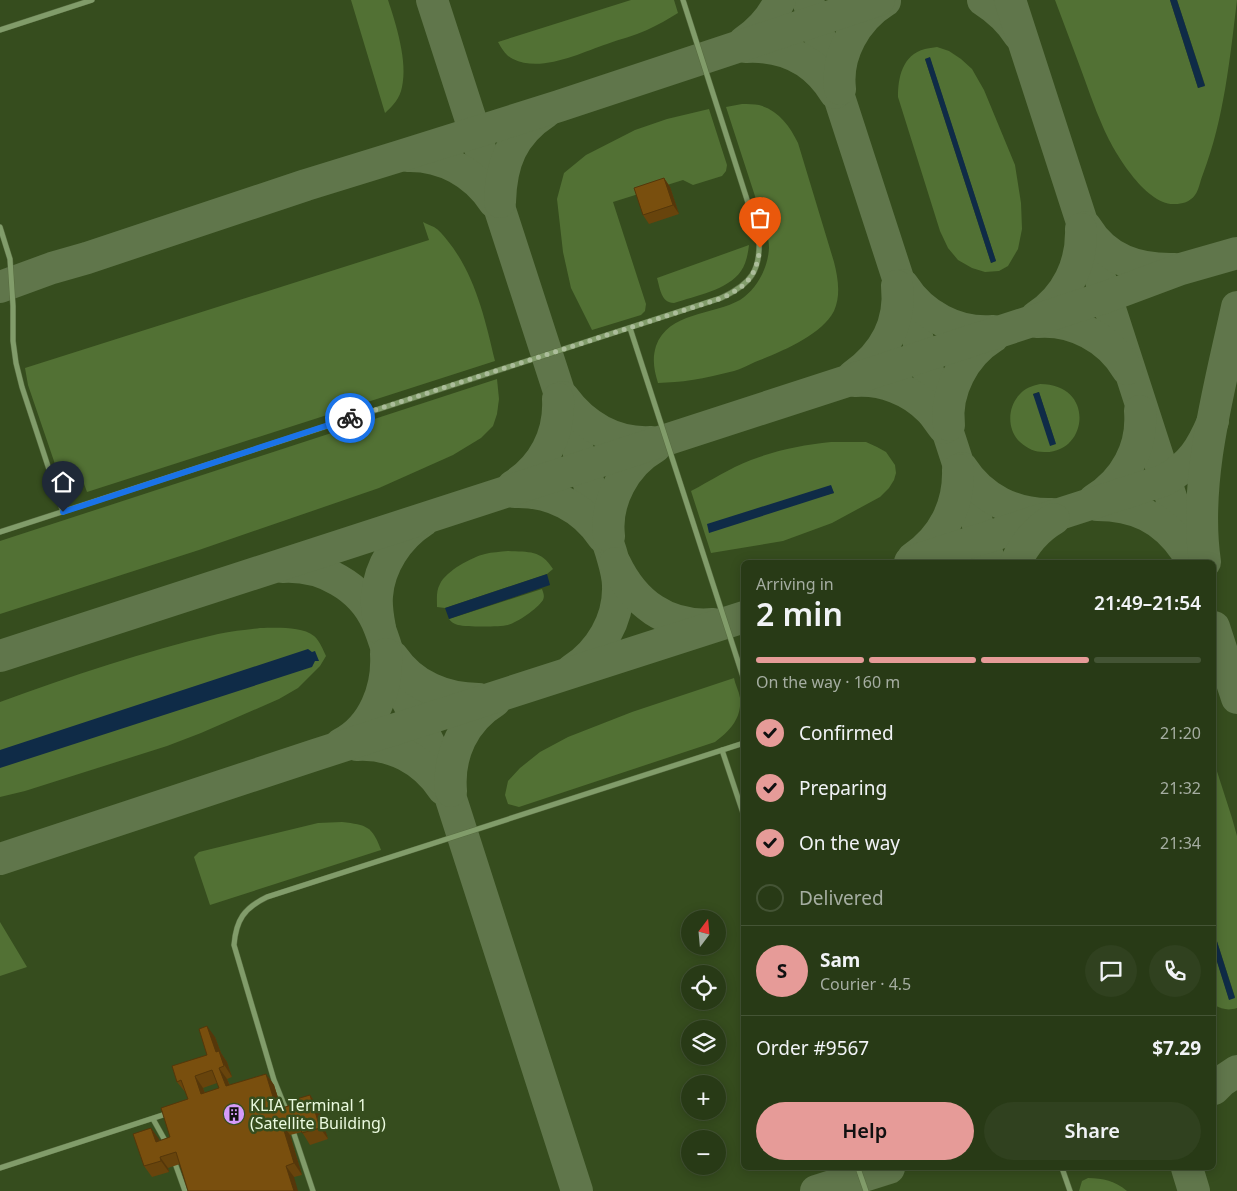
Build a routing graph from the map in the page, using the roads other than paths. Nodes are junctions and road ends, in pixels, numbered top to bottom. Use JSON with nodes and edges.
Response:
{"nodes":[{"id":1,"x":92,"y":0,"type":"edge"},
{"id":2,"x":683,"y":0,"type":"edge"},
{"id":3,"x":0,"y":30,"type":"edge"},
{"id":4,"x":0,"y":227,"type":"edge"},
{"id":5,"x":630,"y":328,"type":"junction"},
{"id":6,"x":63,"y":512,"type":"junction"},
{"id":7,"x":0,"y":532,"type":"edge"},
{"id":8,"x":741,"y":671,"type":"edge"},
{"id":9,"x":741,"y":744,"type":"edge"},
{"id":10,"x":722,"y":750,"type":"junction"},
{"id":11,"x":741,"y":807,"type":"edge"},
{"id":12,"x":274,"y":1080,"type":"junction"},
{"id":13,"x":266,"y":1083,"type":"edge"},
{"id":14,"x":177,"y":1110,"type":"edge"},
{"id":15,"x":153,"y":1119,"type":"junction"},
{"id":16,"x":290,"y":1119,"type":"edge"},
{"id":17,"x":294,"y":1134,"type":"edge"},
{"id":18,"x":171,"y":1151,"type":"edge"},
{"id":19,"x":176,"y":1166,"type":"edge"},
{"id":20,"x":0,"y":1168,"type":"edge"},
{"id":21,"x":859,"y":1170,"type":"edge"},
{"id":22,"x":1063,"y":1170,"type":"edge"},
{"id":23,"x":185,"y":1191,"type":"edge"},
{"id":24,"x":313,"y":1191,"type":"edge"},
{"id":25,"x":866,"y":1191,"type":"edge"},
{"id":26,"x":1070,"y":1191,"type":"edge"}],
"edges":[{"from":1,"to":3,"type":"lane"},
{"from":2,"to":5,"type":"lane"},
{"from":4,"to":6,"type":"lane"},
{"from":5,"to":6,"type":"lane"},
{"from":5,"to":8,"type":"lane"},
{"from":6,"to":7,"type":"lane"},
{"from":9,"to":10,"type":"lane"},
{"from":10,"to":11,"type":"lane"},
{"from":10,"to":12,"type":"lane"},
{"from":12,"to":13,"type":"lane"},
{"from":12,"to":16,"type":"lane"},
{"from":14,"to":15,"type":"lane"},
{"from":15,"to":18,"type":"lane"},
{"from":15,"to":20,"type":"lane"},
{"from":17,"to":24,"type":"lane"},
{"from":19,"to":23,"type":"lane"},
{"from":21,"to":25,"type":"lane"},
{"from":22,"to":26,"type":"lane"}]}
